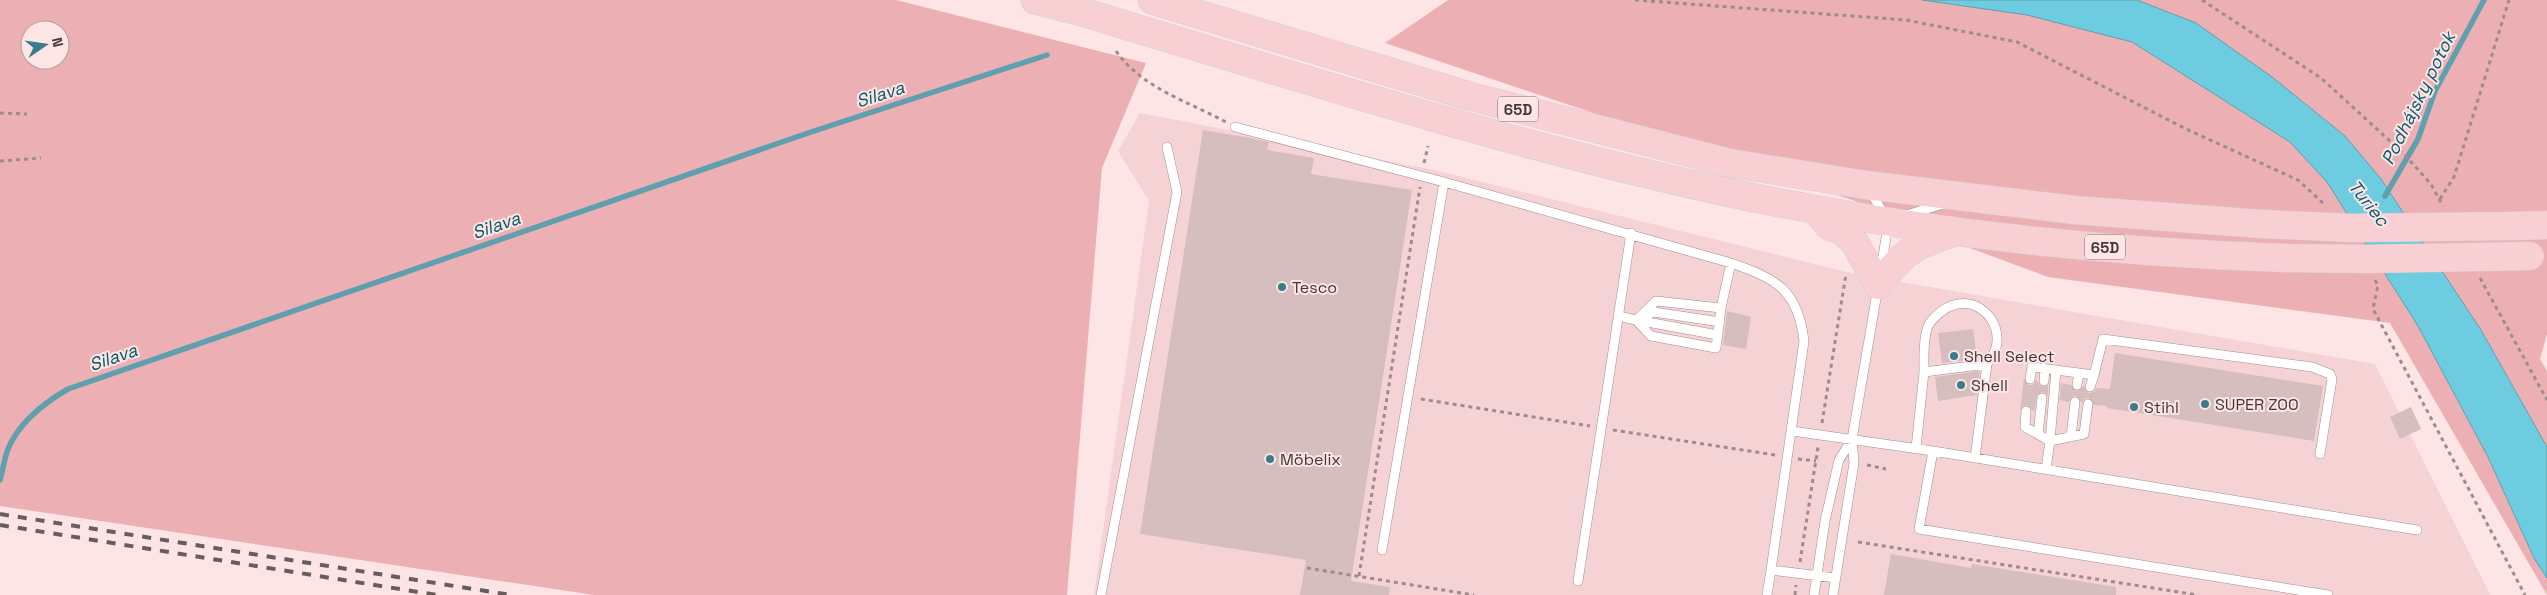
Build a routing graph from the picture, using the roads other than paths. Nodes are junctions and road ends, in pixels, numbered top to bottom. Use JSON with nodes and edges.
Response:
{"nodes":[{"id":1,"x":1035,"y":0,"type":"edge"},
{"id":2,"x":1152,"y":0,"type":"edge"},
{"id":3,"x":1235,"y":126,"type":"road end"},
{"id":4,"x":1167,"y":147,"type":"dead end"},
{"id":5,"x":1444,"y":182,"type":"junction"},
{"id":6,"x":1866,"y":185,"type":"junction"},
{"id":7,"x":1968,"y":197,"type":"junction"},
{"id":8,"x":1814,"y":208,"type":"junction"},
{"id":9,"x":1889,"y":222,"type":"junction"},
{"id":10,"x":2547,"y":225,"type":"edge"},
{"id":11,"x":1955,"y":231,"type":"junction"},
{"id":12,"x":1631,"y":233,"type":"junction"},
{"id":13,"x":2539,"y":255,"type":"edge"},
{"id":14,"x":1731,"y":263,"type":"junction"},
{"id":15,"x":1878,"y":286,"type":"junction"},
{"id":16,"x":1721,"y":308,"type":"junction"},
{"id":17,"x":1618,"y":316,"type":"junction"},
{"id":18,"x":1636,"y":320,"type":"junction"},
{"id":19,"x":1720,"y":322,"type":"junction"},
{"id":20,"x":1718,"y":335,"type":"junction"},
{"id":21,"x":1987,"y":364,"type":"junction"},
{"id":22,"x":2045,"y":369,"type":"junction"},
{"id":23,"x":2056,"y":370,"type":"junction"},
{"id":24,"x":1924,"y":372,"type":"junction"},
{"id":25,"x":2079,"y":373,"type":"junction"},
{"id":26,"x":2094,"y":375,"type":"junction"},
{"id":27,"x":2030,"y":379,"type":"dead end"},
{"id":28,"x":2044,"y":381,"type":"dead end"},
{"id":29,"x":2077,"y":385,"type":"dead end"},
{"id":30,"x":2090,"y":387,"type":"dead end"},
{"id":31,"x":2042,"y":398,"type":"dead end"},
{"id":32,"x":2075,"y":402,"type":"dead end"},
{"id":33,"x":2088,"y":404,"type":"dead end"},
{"id":34,"x":2026,"y":411,"type":"dead end"},
{"id":35,"x":1792,"y":431,"type":"junction"},
{"id":36,"x":2038,"y":434,"type":"junction"},
{"id":37,"x":2071,"y":437,"type":"junction"},
{"id":38,"x":1852,"y":439,"type":"junction"},
{"id":39,"x":2050,"y":441,"type":"junction"},
{"id":40,"x":1916,"y":448,"type":"junction"},
{"id":41,"x":1932,"y":451,"type":"junction"},
{"id":42,"x":2320,"y":454,"type":"dead end"},
{"id":43,"x":1976,"y":458,"type":"junction"},
{"id":44,"x":2046,"y":470,"type":"junction"},
{"id":45,"x":2417,"y":530,"type":"dead end"},
{"id":46,"x":1382,"y":550,"type":"dead end"},
{"id":47,"x":1771,"y":570,"type":"junction"},
{"id":48,"x":1817,"y":576,"type":"junction"},
{"id":49,"x":1836,"y":578,"type":"junction"},
{"id":50,"x":1578,"y":582,"type":"dead end"},
{"id":51,"x":1101,"y":595,"type":"edge"},
{"id":52,"x":1767,"y":595,"type":"edge"},
{"id":53,"x":1814,"y":595,"type":"edge"},
{"id":54,"x":1834,"y":595,"type":"edge"},
{"id":55,"x":2328,"y":595,"type":"edge"}],
"edges":[{"from":1,"to":8,"type":"main road","number":"65D"},
{"from":2,"to":6,"type":"main road","number":"65D"},
{"from":3,"to":5,"type":"lane"},
{"from":4,"to":51,"type":"lane"},
{"from":5,"to":12,"type":"lane"},
{"from":5,"to":46,"type":"lane"},
{"from":6,"to":7,"type":"main road","number":"65D"},
{"from":6,"to":9,"type":"lane"},
{"from":7,"to":9,"type":"lane"},
{"from":7,"to":10,"type":"main road","number":"65D","bridge":true},
{"from":8,"to":9,"type":"main road","number":"65D"},
{"from":8,"to":15,"type":"main road"},
{"from":9,"to":11,"type":"main road","number":"65D"},
{"from":9,"to":15,"type":"lane"},
{"from":11,"to":13,"type":"main road","number":"65D","bridge":true},
{"from":11,"to":15,"type":"main road"},
{"from":12,"to":14,"type":"lane"},
{"from":12,"to":17,"type":"lane"},
{"from":14,"to":16,"type":"lane"},
{"from":14,"to":35,"type":"lane"},
{"from":15,"to":38,"type":"lane"},
{"from":16,"to":18,"type":"lane"},
{"from":16,"to":19,"type":"lane"},
{"from":17,"to":18,"type":"lane"},
{"from":17,"to":50,"type":"lane"},
{"from":18,"to":19,"type":"lane"},
{"from":18,"to":20,"type":"lane"},
{"from":18,"to":20,"type":"lane"},
{"from":19,"to":20,"type":"lane"},
{"from":21,"to":24,"type":"lane"},
{"from":21,"to":24,"type":"lane"},
{"from":21,"to":43,"type":"lane"},
{"from":22,"to":23,"type":"lane"},
{"from":22,"to":27,"type":"lane"},
{"from":22,"to":28,"type":"lane"},
{"from":23,"to":25,"type":"lane"},
{"from":23,"to":39,"type":"lane"},
{"from":24,"to":40,"type":"lane"},
{"from":25,"to":26,"type":"lane"},
{"from":25,"to":29,"type":"lane"},
{"from":26,"to":30,"type":"lane"},
{"from":26,"to":42,"type":"lane"},
{"from":31,"to":36,"type":"lane"},
{"from":32,"to":37,"type":"lane"},
{"from":33,"to":37,"type":"lane"},
{"from":34,"to":36,"type":"lane"},
{"from":35,"to":38,"type":"lane"},
{"from":35,"to":47,"type":"lane"},
{"from":36,"to":39,"type":"lane"},
{"from":37,"to":39,"type":"lane"},
{"from":38,"to":40,"type":"lane"},
{"from":38,"to":48,"type":"lane"},
{"from":38,"to":49,"type":"lane"},
{"from":39,"to":44,"type":"lane"},
{"from":40,"to":41,"type":"lane"},
{"from":41,"to":43,"type":"lane"},
{"from":41,"to":55,"type":"lane"},
{"from":43,"to":44,"type":"lane"},
{"from":44,"to":45,"type":"lane"},
{"from":47,"to":48,"type":"lane"},
{"from":47,"to":52,"type":"lane"},
{"from":48,"to":49,"type":"lane"},
{"from":48,"to":53,"type":"lane"},
{"from":49,"to":54,"type":"lane"}]}
